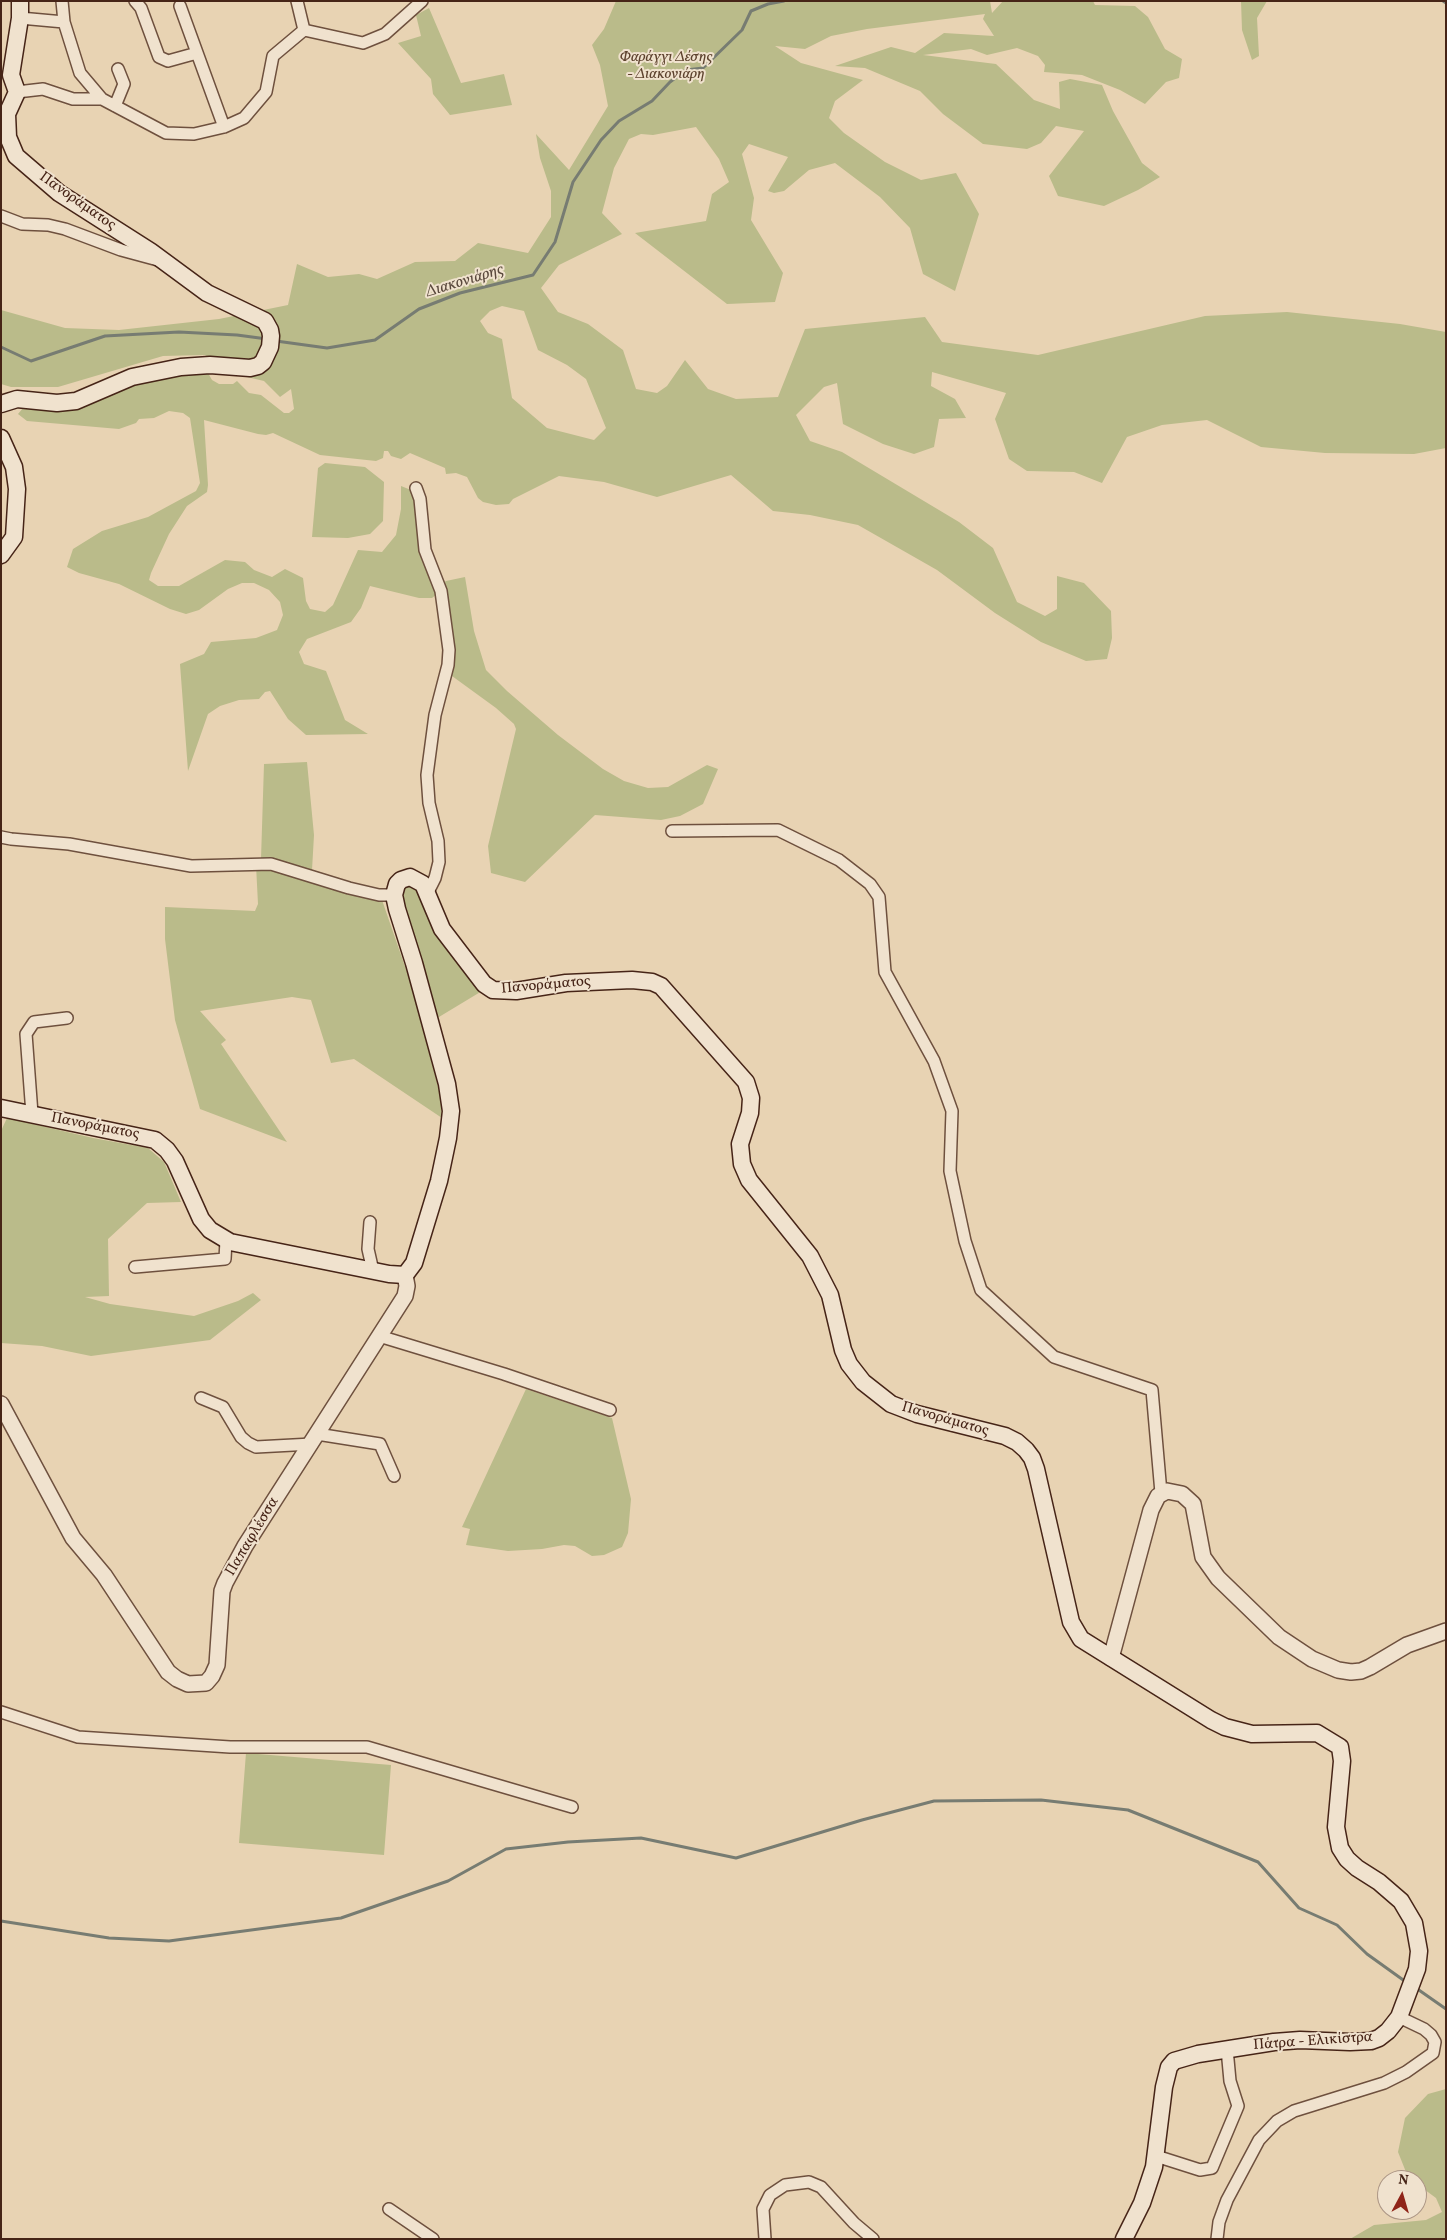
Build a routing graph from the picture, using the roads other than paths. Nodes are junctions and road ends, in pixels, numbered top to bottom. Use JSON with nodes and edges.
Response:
{"nodes":[{"id":1,"x":20,"y":1,"type":"edge"},
{"id":2,"x":62,"y":1,"type":"edge"},
{"id":3,"x":135,"y":1,"type":"edge"},
{"id":4,"x":296,"y":1,"type":"edge"},
{"id":5,"x":406,"y":1,"type":"edge"},
{"id":6,"x":422,"y":1,"type":"edge"},
{"id":7,"x":180,"y":6,"type":"dead end"},
{"id":8,"x":409,"y":13,"type":"junction"},
{"id":9,"x":20,"y":18,"type":"junction"},
{"id":10,"x":64,"y":22,"type":"junction"},
{"id":11,"x":304,"y":30,"type":"junction"},
{"id":12,"x":197,"y":53,"type":"junction"},
{"id":13,"x":118,"y":69,"type":"dead end"},
{"id":14,"x":102,"y":98,"type":"junction"},
{"id":15,"x":8,"y":106,"type":"edge"},
{"id":16,"x":115,"y":106,"type":"junction"},
{"id":17,"x":224,"y":127,"type":"junction"},
{"id":18,"x":1,"y":216,"type":"edge"},
{"id":19,"x":162,"y":260,"type":"junction"},
{"id":20,"x":1,"y":404,"type":"edge"},
{"id":21,"x":1,"y":438,"type":"edge"},
{"id":22,"x":416,"y":488,"type":"dead end"},
{"id":23,"x":1,"y":555,"type":"edge"},
{"id":24,"x":672,"y":831,"type":"dead end"},
{"id":25,"x":1,"y":837,"type":"edge"},
{"id":26,"x":427,"y":894,"type":"junction"},
{"id":27,"x":394,"y":895,"type":"junction"},
{"id":28,"x":67,"y":1018,"type":"dead end"},
{"id":29,"x":1,"y":1108,"type":"edge"},
{"id":30,"x":32,"y":1114,"type":"junction"},
{"id":31,"x":370,"y":1222,"type":"dead end"},
{"id":32,"x":226,"y":1240,"type":"junction"},
{"id":33,"x":135,"y":1267,"type":"dead end"},
{"id":34,"x":373,"y":1271,"type":"junction"},
{"id":35,"x":406,"y":1275,"type":"junction"},
{"id":36,"x":379,"y":1336,"type":"junction"},
{"id":37,"x":201,"y":1398,"type":"dead end"},
{"id":38,"x":1,"y":1404,"type":"edge"},
{"id":39,"x":610,"y":1410,"type":"dead end"},
{"id":40,"x":314,"y":1439,"type":"junction"},
{"id":41,"x":394,"y":1476,"type":"dead end"},
{"id":42,"x":1161,"y":1493,"type":"junction"},
{"id":43,"x":1446,"y":1631,"type":"edge"},
{"id":44,"x":1111,"y":1658,"type":"junction"},
{"id":45,"x":1,"y":1712,"type":"edge"},
{"id":46,"x":572,"y":1806,"type":"dead end"},
{"id":47,"x":1399,"y":2017,"type":"junction"},
{"id":48,"x":1227,"y":2049,"type":"junction"},
{"id":49,"x":1156,"y":2156,"type":"junction"},
{"id":50,"x":388,"y":2209,"type":"dead end"},
{"id":51,"x":433,"y":2239,"type":"edge"},
{"id":52,"x":765,"y":2239,"type":"edge"},
{"id":53,"x":873,"y":2239,"type":"edge"},
{"id":54,"x":1124,"y":2239,"type":"edge"},
{"id":55,"x":1217,"y":2239,"type":"edge"}],
"edges":[{"from":1,"to":9,"type":"main road","name":"Πανοράματος"},
{"from":2,"to":10,"type":"street"},
{"from":3,"to":12,"type":"street"},
{"from":4,"to":11,"type":"street"},
{"from":5,"to":8,"type":"street"},
{"from":6,"to":8,"type":"street"},
{"from":7,"to":12,"type":"street"},
{"from":8,"to":11,"type":"street"},
{"from":9,"to":10,"type":"street"},
{"from":9,"to":15,"type":"main road","name":"Πανοράματος"},
{"from":10,"to":14,"type":"street"},
{"from":11,"to":17,"type":"street"},
{"from":12,"to":17,"type":"street"},
{"from":13,"to":16,"type":"street"},
{"from":14,"to":15,"type":"street"},
{"from":14,"to":16,"type":"street"},
{"from":15,"to":19,"type":"main road","name":"Πανοράματος"},
{"from":16,"to":17,"type":"street"},
{"from":18,"to":19,"type":"street"},
{"from":19,"to":20,"type":"main road","name":"Πανοράματος"},
{"from":21,"to":23,"type":"main road"},
{"from":22,"to":26,"type":"street"},
{"from":24,"to":42,"type":"street"},
{"from":25,"to":27,"type":"street"},
{"from":26,"to":27,"type":"main road","name":"Πανοράματος"},
{"from":26,"to":44,"type":"main road","name":"Πανοράματος"},
{"from":27,"to":35,"type":"main road"},
{"from":28,"to":30,"type":"street"},
{"from":29,"to":30,"type":"main road","name":"Πανοράματος"},
{"from":30,"to":32,"type":"main road","name":"Πανοράματος"},
{"from":31,"to":34,"type":"street"},
{"from":32,"to":33,"type":"street"},
{"from":32,"to":34,"type":"main road","name":"Πανοράματος"},
{"from":34,"to":35,"type":"main road","name":"Πανοράματος"},
{"from":35,"to":36,"type":"street","name":"Παπαφλέσσα"},
{"from":36,"to":39,"type":"street"},
{"from":36,"to":40,"type":"street","name":"Παπαφλέσσα"},
{"from":37,"to":40,"type":"street"},
{"from":38,"to":40,"type":"street","name":"Παπαφλέσσα"},
{"from":40,"to":41,"type":"street"},
{"from":42,"to":43,"type":"street"},
{"from":42,"to":44,"type":"street"},
{"from":44,"to":47,"type":"main road","name":"Πάτρα - Ελικίστρα"},
{"from":45,"to":46,"type":"street"},
{"from":47,"to":48,"type":"main road","name":"Πάτρα - Ελικίστρα"},
{"from":47,"to":55,"type":"street"},
{"from":48,"to":49,"type":"main road","name":"Πάτρα - Ελικίστρα"},
{"from":48,"to":49,"type":"street"},
{"from":49,"to":54,"type":"main road","name":"Πάτρα - Ελικίστρα"},
{"from":50,"to":51,"type":"street"},
{"from":52,"to":53,"type":"street"}]}
